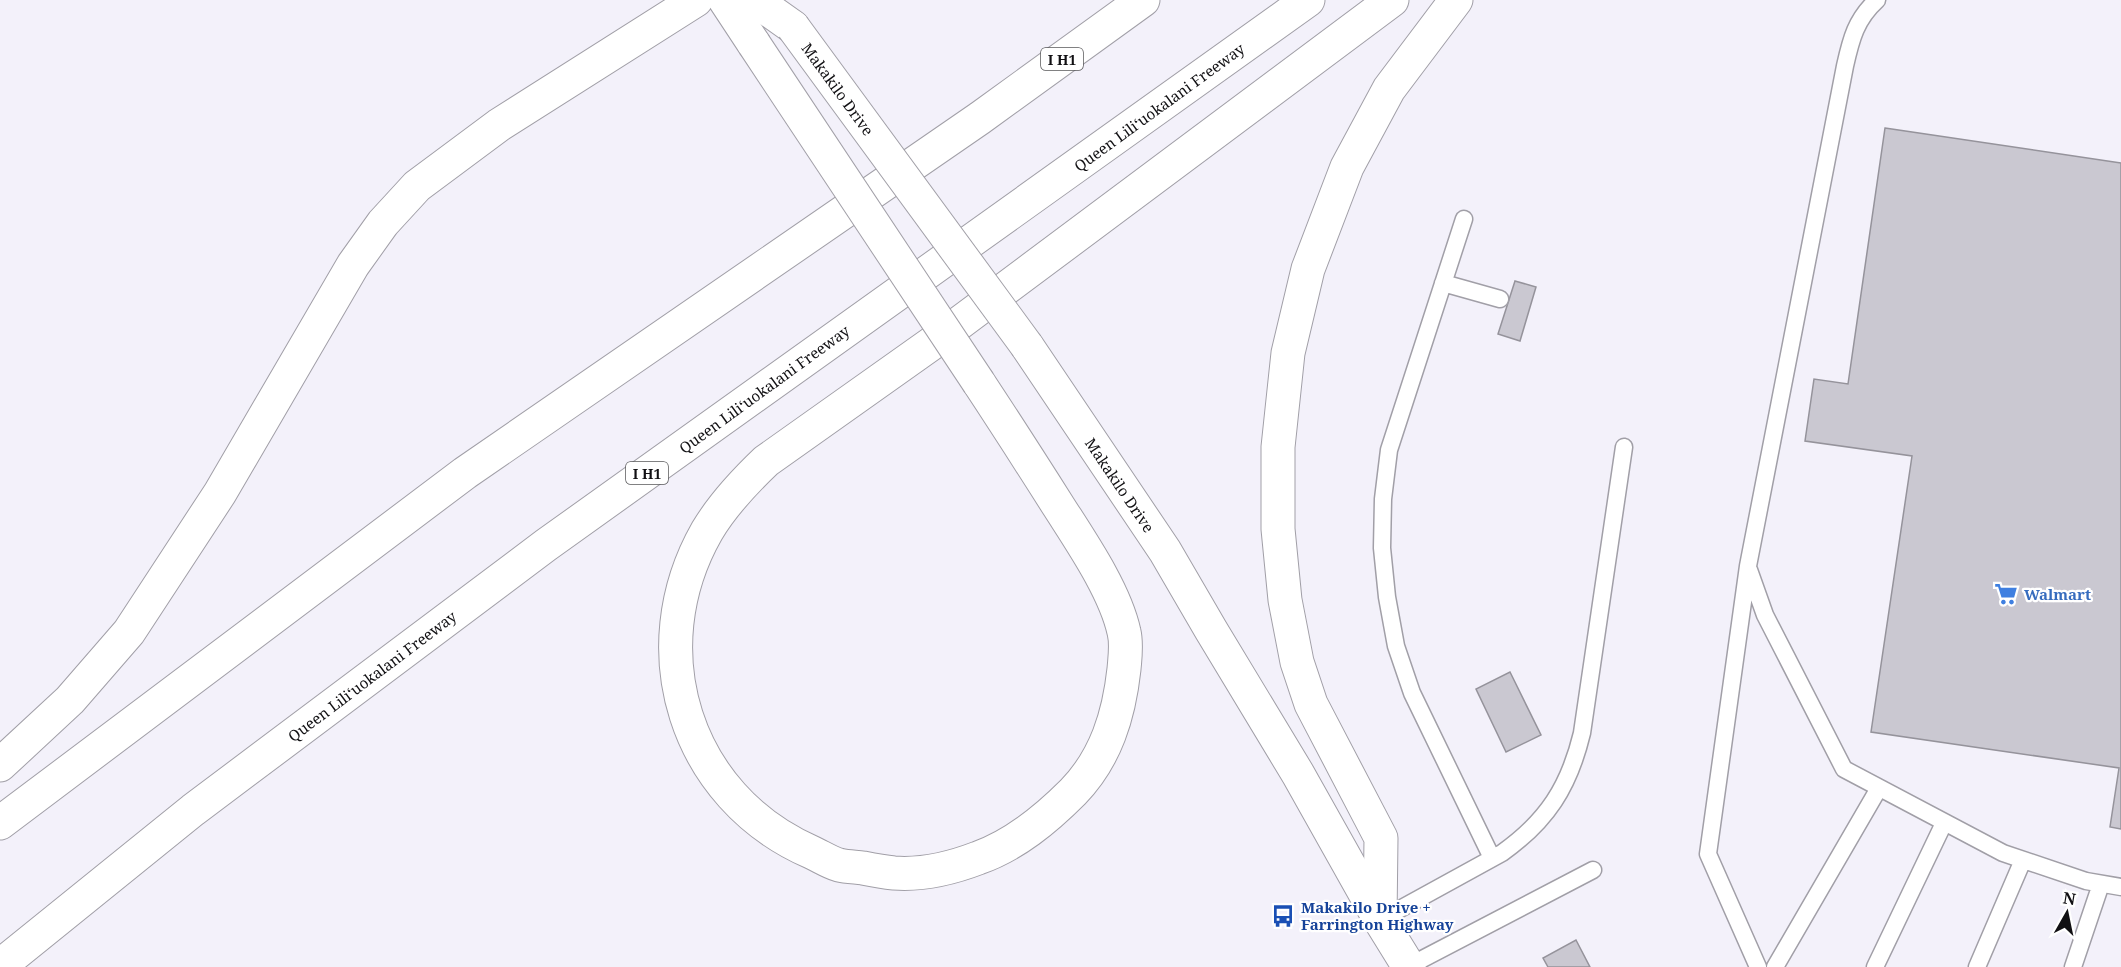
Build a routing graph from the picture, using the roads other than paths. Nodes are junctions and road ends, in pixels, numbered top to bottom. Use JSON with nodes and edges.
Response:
{"nodes":[{"id":1,"x":696,"y":0,"type":"edge"},
{"id":2,"x":725,"y":0,"type":"edge"},
{"id":3,"x":1143,"y":0,"type":"edge"},
{"id":4,"x":1308,"y":0,"type":"edge"},
{"id":5,"x":1392,"y":0,"type":"edge"},
{"id":6,"x":1456,"y":0,"type":"edge"},
{"id":7,"x":1877,"y":0,"type":"edge"},
{"id":8,"x":758,"y":1,"type":"edge"},
{"id":9,"x":793,"y":14,"type":"edge"},
{"id":10,"x":1464,"y":219,"type":"dead end"},
{"id":11,"x":1443,"y":283,"type":"junction"},
{"id":12,"x":1500,"y":299,"type":"dead end"},
{"id":13,"x":1624,"y":447,"type":"dead end"},
{"id":14,"x":1748,"y":566,"type":"junction"},
{"id":15,"x":0,"y":765,"type":"edge"},
{"id":16,"x":1879,"y":788,"type":"junction"},
{"id":17,"x":0,"y":823,"type":"edge"},
{"id":18,"x":1944,"y":823,"type":"junction"},
{"id":19,"x":1492,"y":858,"type":"junction"},
{"id":20,"x":2023,"y":860,"type":"junction"},
{"id":21,"x":1593,"y":870,"type":"dead end"},
{"id":22,"x":2101,"y":884,"type":"junction"},
{"id":23,"x":2121,"y":887,"type":"edge"},
{"id":24,"x":1380,"y":920,"type":"junction"},
{"id":25,"x":0,"y":966,"type":"edge"},
{"id":26,"x":1409,"y":966,"type":"edge"},
{"id":27,"x":1758,"y":967,"type":"edge"},
{"id":28,"x":1775,"y":967,"type":"edge"},
{"id":29,"x":1875,"y":967,"type":"edge"},
{"id":30,"x":1977,"y":967,"type":"edge"},
{"id":31,"x":2073,"y":967,"type":"edge"}],
"edges":[{"from":1,"to":15,"type":"main road"},
{"from":2,"to":5,"type":"main road","bridge":true},
{"from":3,"to":17,"type":"main road","number":"I H1"},
{"from":4,"to":25,"type":"main road","name":"Queen Liliʻuokalani Freeway","number":"I H1"},
{"from":6,"to":24,"type":"main road"},
{"from":7,"to":14,"type":"lane"},
{"from":8,"to":9,"type":"main road","name":"Makakilo Drive"},
{"from":9,"to":24,"type":"main road","name":"Makakilo Drive","bridge":true},
{"from":10,"to":11,"type":"lane"},
{"from":11,"to":12,"type":"lane"},
{"from":11,"to":19,"type":"lane"},
{"from":13,"to":19,"type":"lane"},
{"from":14,"to":16,"type":"lane"},
{"from":14,"to":27,"type":"lane"},
{"from":16,"to":18,"type":"lane"},
{"from":16,"to":28,"type":"lane"},
{"from":18,"to":20,"type":"lane"},
{"from":18,"to":29,"type":"lane"},
{"from":19,"to":24,"type":"lane"},
{"from":20,"to":22,"type":"lane"},
{"from":20,"to":30,"type":"lane"},
{"from":21,"to":26,"type":"lane"},
{"from":22,"to":23,"type":"lane"},
{"from":22,"to":31,"type":"lane"},
{"from":24,"to":26,"type":"main road","name":"Makakilo Drive"}]}
